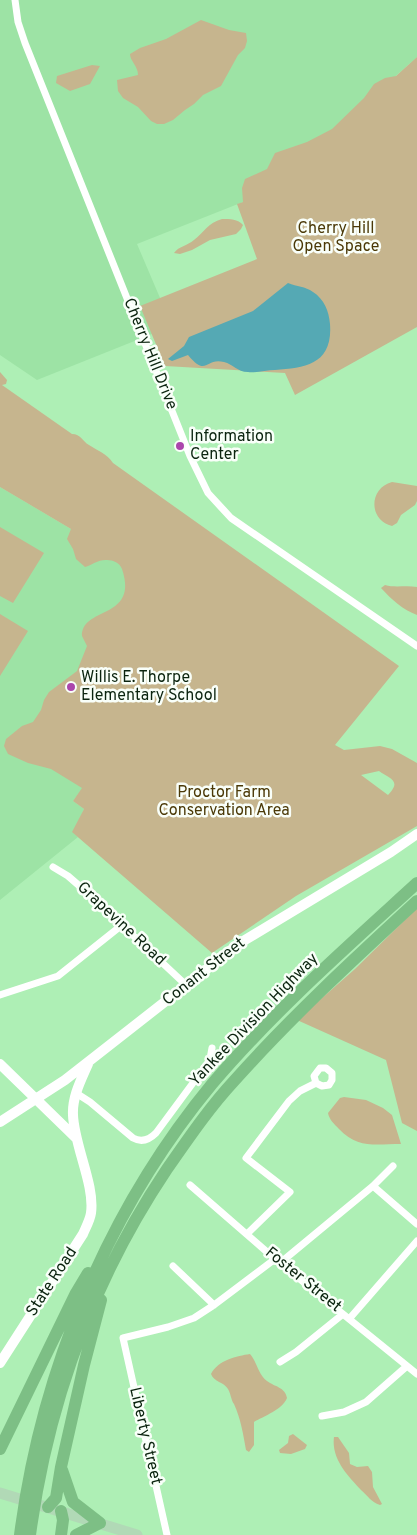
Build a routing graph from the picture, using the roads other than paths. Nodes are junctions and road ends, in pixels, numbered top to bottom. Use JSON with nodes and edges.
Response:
{"nodes":[{"id":1,"x":15,"y":0,"type":"edge"},
{"id":2,"x":417,"y":646,"type":"edge"},
{"id":3,"x":417,"y":834,"type":"edge"},
{"id":4,"x":54,"y":867,"type":"dead end"},
{"id":5,"x":417,"y":883,"type":"edge"},
{"id":6,"x":417,"y":901,"type":"edge"},
{"id":7,"x":122,"y":925,"type":"junction"},
{"id":8,"x":186,"y":985,"type":"junction"},
{"id":9,"x":0,"y":994,"type":"edge"},
{"id":10,"x":212,"y":1048,"type":"dead end"},
{"id":11,"x":88,"y":1063,"type":"junction"},
{"id":12,"x":0,"y":1064,"type":"edge"},
{"id":13,"x":316,"y":1083,"type":"dead end"},
{"id":14,"x":76,"y":1093,"type":"junction"},
{"id":15,"x":36,"y":1099,"type":"junction"},
{"id":16,"x":0,"y":1122,"type":"edge"},
{"id":17,"x":76,"y":1138,"type":"junction"},
{"id":18,"x":394,"y":1166,"type":"dead end"},
{"id":19,"x":190,"y":1185,"type":"dead end"},
{"id":20,"x":373,"y":1186,"type":"junction"},
{"id":21,"x":149,"y":1196,"type":"junction"},
{"id":22,"x":132,"y":1201,"type":"junction"},
{"id":23,"x":417,"y":1224,"type":"edge"},
{"id":24,"x":247,"y":1234,"type":"junction"},
{"id":25,"x":417,"y":1241,"type":"edge"},
{"id":26,"x":278,"y":1261,"type":"junction"},
{"id":27,"x":172,"y":1266,"type":"dead end"},
{"id":28,"x":214,"y":1305,"type":"junction"},
{"id":29,"x":343,"y":1314,"type":"junction"},
{"id":30,"x":350,"y":1318,"type":"junction"},
{"id":31,"x":280,"y":1362,"type":"dead end"},
{"id":32,"x":0,"y":1364,"type":"edge"},
{"id":33,"x":408,"y":1366,"type":"junction"},
{"id":34,"x":417,"y":1374,"type":"edge"},
{"id":35,"x":322,"y":1416,"type":"dead end"},
{"id":36,"x":0,"y":1449,"type":"edge"},
{"id":37,"x":61,"y":1467,"type":"junction"},
{"id":38,"x":35,"y":1476,"type":"junction"},
{"id":39,"x":0,"y":1492,"type":"edge"},
{"id":40,"x":48,"y":1507,"type":"junction"},
{"id":41,"x":61,"y":1511,"type":"junction"},
{"id":42,"x":100,"y":1522,"type":"junction"},
{"id":43,"x":26,"y":1530,"type":"edge"},
{"id":44,"x":61,"y":1535,"type":"edge"},
{"id":45,"x":76,"y":1535,"type":"edge"},
{"id":46,"x":137,"y":1535,"type":"edge"},
{"id":47,"x":167,"y":1535,"type":"edge"}],
"edges":[{"from":1,"to":2,"type":"street","name":"Cherry Hill Drive"},
{"from":3,"to":8,"type":"main road","name":"Conant Street"},
{"from":4,"to":7,"type":"street","name":"Grapevine Road"},
{"from":5,"to":22,"type":"highway","name":"Yankee Division Highway"},
{"from":6,"to":21,"type":"highway","name":"Yankee Division Highway"},
{"from":7,"to":8,"type":"street","name":"Grapevine Road"},
{"from":7,"to":9,"type":"street"},
{"from":8,"to":11,"type":"main road","name":"Conant Street"},
{"from":10,"to":14,"type":"street","name":"Yankee Division Highway"},
{"from":11,"to":14,"type":"main road"},
{"from":11,"to":15,"type":"main road","name":"Conant Street"},
{"from":12,"to":15,"type":"main road"},
{"from":13,"to":24,"type":"street"},
{"from":14,"to":17,"type":"main road"},
{"from":15,"to":16,"type":"main road","name":"Conant Street"},
{"from":15,"to":17,"type":"main road"},
{"from":17,"to":32,"type":"main road","name":"State Road"},
{"from":18,"to":20,"type":"street"},
{"from":19,"to":24,"type":"street","name":"Foster Street"},
{"from":20,"to":23,"type":"street"},
{"from":20,"to":26,"type":"street"},
{"from":21,"to":37,"type":"highway"},
{"from":21,"to":38,"type":"highway","name":"Yankee Division Highway"},
{"from":22,"to":36,"type":"highway"},
{"from":22,"to":38,"type":"highway","name":"Yankee Division Highway"},
{"from":24,"to":26,"type":"street","name":"Foster Street"},
{"from":25,"to":30,"type":"street"},
{"from":26,"to":28,"type":"street"},
{"from":26,"to":29,"type":"street","name":"Foster Street"},
{"from":27,"to":28,"type":"street"},
{"from":28,"to":47,"type":"street","name":"Liberty Street"},
{"from":29,"to":30,"type":"street","name":"Foster Street"},
{"from":29,"to":31,"type":"street"},
{"from":30,"to":33,"type":"street","name":"Foster Street"},
{"from":33,"to":34,"type":"street","name":"Foster Street"},
{"from":33,"to":35,"type":"street"},
{"from":37,"to":40,"type":"highway"},
{"from":37,"to":42,"type":"highway"},
{"from":38,"to":43,"type":"highway","name":"Yankee Division Highway"},
{"from":39,"to":40,"type":"main road"},
{"from":40,"to":41,"type":"main road"},
{"from":41,"to":42,"type":"main road"},
{"from":41,"to":44,"type":"highway"},
{"from":42,"to":45,"type":"highway"},
{"from":42,"to":46,"type":"main road"}]}
